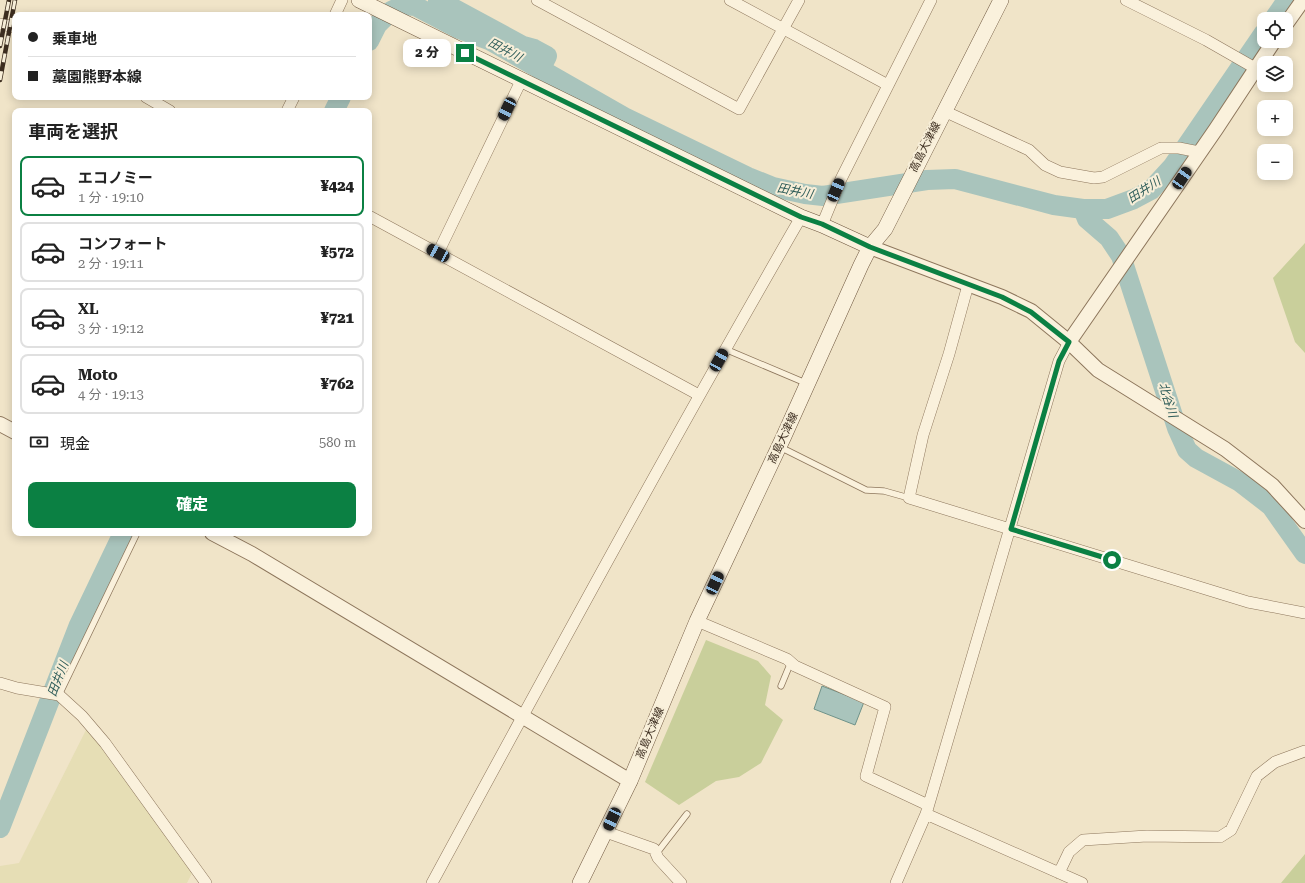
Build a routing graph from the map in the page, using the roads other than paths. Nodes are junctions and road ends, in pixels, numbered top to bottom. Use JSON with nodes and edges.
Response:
{"nodes":[{"id":1,"x":342,"y":0,"type":"edge"},
{"id":2,"x":536,"y":0,"type":"edge"},
{"id":3,"x":730,"y":0,"type":"edge"},
{"id":4,"x":799,"y":0,"type":"edge"},
{"id":5,"x":931,"y":0,"type":"edge"},
{"id":6,"x":1001,"y":0,"type":"edge"},
{"id":7,"x":1126,"y":0,"type":"edge"},
{"id":8,"x":1303,"y":0,"type":"edge"},
{"id":9,"x":367,"y":3,"type":"edge"},
{"id":10,"x":336,"y":12,"type":"edge"},
{"id":11,"x":1293,"y":14,"type":"edge"},
{"id":12,"x":0,"y":24,"type":"edge"},
{"id":13,"x":12,"y":26,"type":"edge"},
{"id":14,"x":783,"y":29,"type":"junction"},
{"id":15,"x":1268,"y":48,"type":"edge"},
{"id":16,"x":1253,"y":67,"type":"junction"},
{"id":17,"x":521,"y":81,"type":"junction"},
{"id":18,"x":888,"y":85,"type":"junction"},
{"id":19,"x":151,"y":100,"type":"edge"},
{"id":20,"x":165,"y":108,"type":"edge"},
{"id":21,"x":944,"y":111,"type":"junction"},
{"id":22,"x":1196,"y":152,"type":"junction"},
{"id":23,"x":801,"y":217,"type":"junction"},
{"id":24,"x":372,"y":218,"type":"edge"},
{"id":25,"x":822,"y":224,"type":"junction"},
{"id":26,"x":870,"y":247,"type":"junction"},
{"id":27,"x":438,"y":253,"type":"junction"},
{"id":28,"x":968,"y":285,"type":"junction"},
{"id":29,"x":1069,"y":342,"type":"junction"},
{"id":30,"x":725,"y":348,"type":"junction"},
{"id":31,"x":808,"y":384,"type":"junction"},
{"id":32,"x":699,"y":395,"type":"junction"},
{"id":33,"x":0,"y":426,"type":"edge"},
{"id":34,"x":12,"y":431,"type":"edge"},
{"id":35,"x":779,"y":447,"type":"junction"},
{"id":36,"x":909,"y":498,"type":"junction"},
{"id":37,"x":1305,"y":520,"type":"edge"},
{"id":38,"x":1011,"y":529,"type":"junction"},
{"id":39,"x":136,"y":536,"type":"edge"},
{"id":40,"x":218,"y":536,"type":"edge"},
{"id":41,"x":1305,"y":613,"type":"edge"},
{"id":42,"x":697,"y":621,"type":"junction"},
{"id":43,"x":791,"y":662,"type":"junction"},
{"id":44,"x":0,"y":683,"type":"edge"},
{"id":45,"x":781,"y":686,"type":"dead end"},
{"id":46,"x":58,"y":694,"type":"junction"},
{"id":47,"x":521,"y":717,"type":"junction"},
{"id":48,"x":1305,"y":751,"type":"edge"},
{"id":49,"x":630,"y":781,"type":"junction"},
{"id":50,"x":927,"y":810,"type":"junction"},
{"id":51,"x":687,"y":814,"type":"dead end"},
{"id":52,"x":606,"y":832,"type":"junction"},
{"id":53,"x":656,"y":854,"type":"junction"},
{"id":54,"x":1059,"y":873,"type":"junction"},
{"id":55,"x":206,"y":883,"type":"edge"},
{"id":56,"x":432,"y":883,"type":"edge"},
{"id":57,"x":580,"y":883,"type":"edge"},
{"id":58,"x":680,"y":883,"type":"edge"},
{"id":59,"x":896,"y":883,"type":"edge"},
{"id":60,"x":1082,"y":883,"type":"edge"}],
"edges":[{"from":1,"to":10,"type":"street"},
{"from":2,"to":14,"type":"street"},
{"from":3,"to":14,"type":"street"},
{"from":4,"to":14,"type":"street"},
{"from":5,"to":18,"type":"street"},
{"from":6,"to":21,"type":"main road","name":"高島大津線"},
{"from":7,"to":16,"type":"street"},
{"from":8,"to":11,"type":"street"},
{"from":9,"to":17,"type":"main road"},
{"from":12,"to":13,"type":"street"},
{"from":14,"to":18,"type":"street"},
{"from":15,"to":16,"type":"street"},
{"from":16,"to":22,"type":"street"},
{"from":17,"to":23,"type":"main road"},
{"from":17,"to":27,"type":"street"},
{"from":18,"to":25,"type":"street"},
{"from":19,"to":20,"type":"street"},
{"from":21,"to":22,"type":"street"},
{"from":21,"to":26,"type":"main road","name":"高島大津線"},
{"from":22,"to":29,"type":"street"},
{"from":23,"to":25,"type":"main road"},
{"from":23,"to":30,"type":"street"},
{"from":24,"to":27,"type":"street"},
{"from":25,"to":26,"type":"main road"},
{"from":26,"to":28,"type":"street"},
{"from":26,"to":31,"type":"main road","name":"高島大津線"},
{"from":27,"to":32,"type":"street"},
{"from":28,"to":29,"type":"street"},
{"from":28,"to":36,"type":"street"},
{"from":29,"to":37,"type":"street"},
{"from":29,"to":38,"type":"street"},
{"from":30,"to":31,"type":"lane"},
{"from":30,"to":32,"type":"street"},
{"from":31,"to":35,"type":"main road","name":"高島大津線"},
{"from":32,"to":47,"type":"street"},
{"from":33,"to":34,"type":"street"},
{"from":35,"to":36,"type":"lane"},
{"from":35,"to":42,"type":"main road","name":"高島大津線"},
{"from":36,"to":38,"type":"street"},
{"from":38,"to":41,"type":"street"},
{"from":38,"to":50,"type":"street"},
{"from":39,"to":46,"type":"lane"},
{"from":40,"to":47,"type":"street"},
{"from":42,"to":43,"type":"street"},
{"from":42,"to":49,"type":"main road","name":"高島大津線"},
{"from":43,"to":45,"type":"lane"},
{"from":43,"to":50,"type":"street"},
{"from":44,"to":46,"type":"street"},
{"from":46,"to":55,"type":"street"},
{"from":47,"to":49,"type":"street"},
{"from":47,"to":56,"type":"street"},
{"from":48,"to":54,"type":"street"},
{"from":49,"to":52,"type":"main road","name":"高島大津線"},
{"from":50,"to":54,"type":"street"},
{"from":50,"to":59,"type":"street"},
{"from":51,"to":53,"type":"lane"},
{"from":52,"to":53,"type":"street"},
{"from":52,"to":57,"type":"main road","name":"高島大津線"},
{"from":53,"to":58,"type":"street"},
{"from":54,"to":60,"type":"street"}]}
